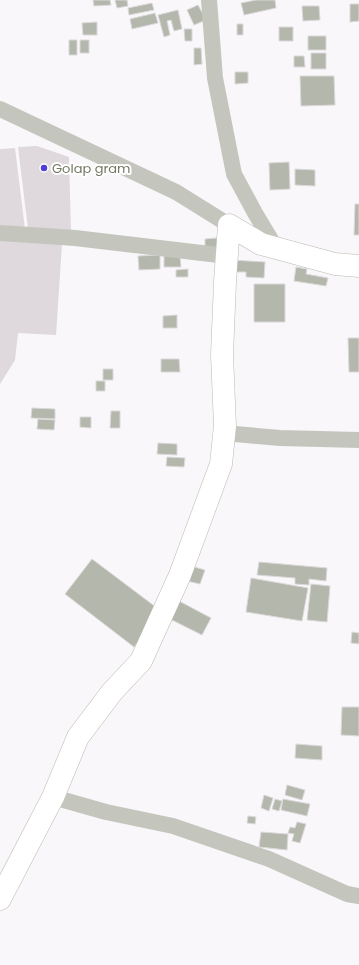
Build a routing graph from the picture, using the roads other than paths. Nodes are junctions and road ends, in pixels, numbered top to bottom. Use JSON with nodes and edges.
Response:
{"nodes":[{"id":1,"x":209,"y":0,"type":"edge"},
{"id":2,"x":0,"y":109,"type":"edge"},
{"id":3,"x":229,"y":225,"type":"junction"},
{"id":4,"x":0,"y":233,"type":"edge"},
{"id":5,"x":276,"y":248,"type":"junction"},
{"id":6,"x":227,"y":256,"type":"junction"},
{"id":7,"x":359,"y":266,"type":"edge"},
{"id":8,"x":224,"y":434,"type":"junction"},
{"id":9,"x":359,"y":440,"type":"edge"},
{"id":10,"x":53,"y":796,"type":"junction"},
{"id":11,"x":359,"y":896,"type":"edge"},
{"id":12,"x":0,"y":899,"type":"edge"}],
"edges":[{"from":1,"to":5,"type":"street"},
{"from":2,"to":3,"type":"street"},
{"from":3,"to":5,"type":"street"},
{"from":3,"to":6,"type":"street"},
{"from":4,"to":6,"type":"street"},
{"from":5,"to":7,"type":"street"},
{"from":6,"to":8,"type":"street"},
{"from":8,"to":9,"type":"street"},
{"from":8,"to":10,"type":"street"},
{"from":10,"to":11,"type":"street"},
{"from":10,"to":12,"type":"street"}]}
